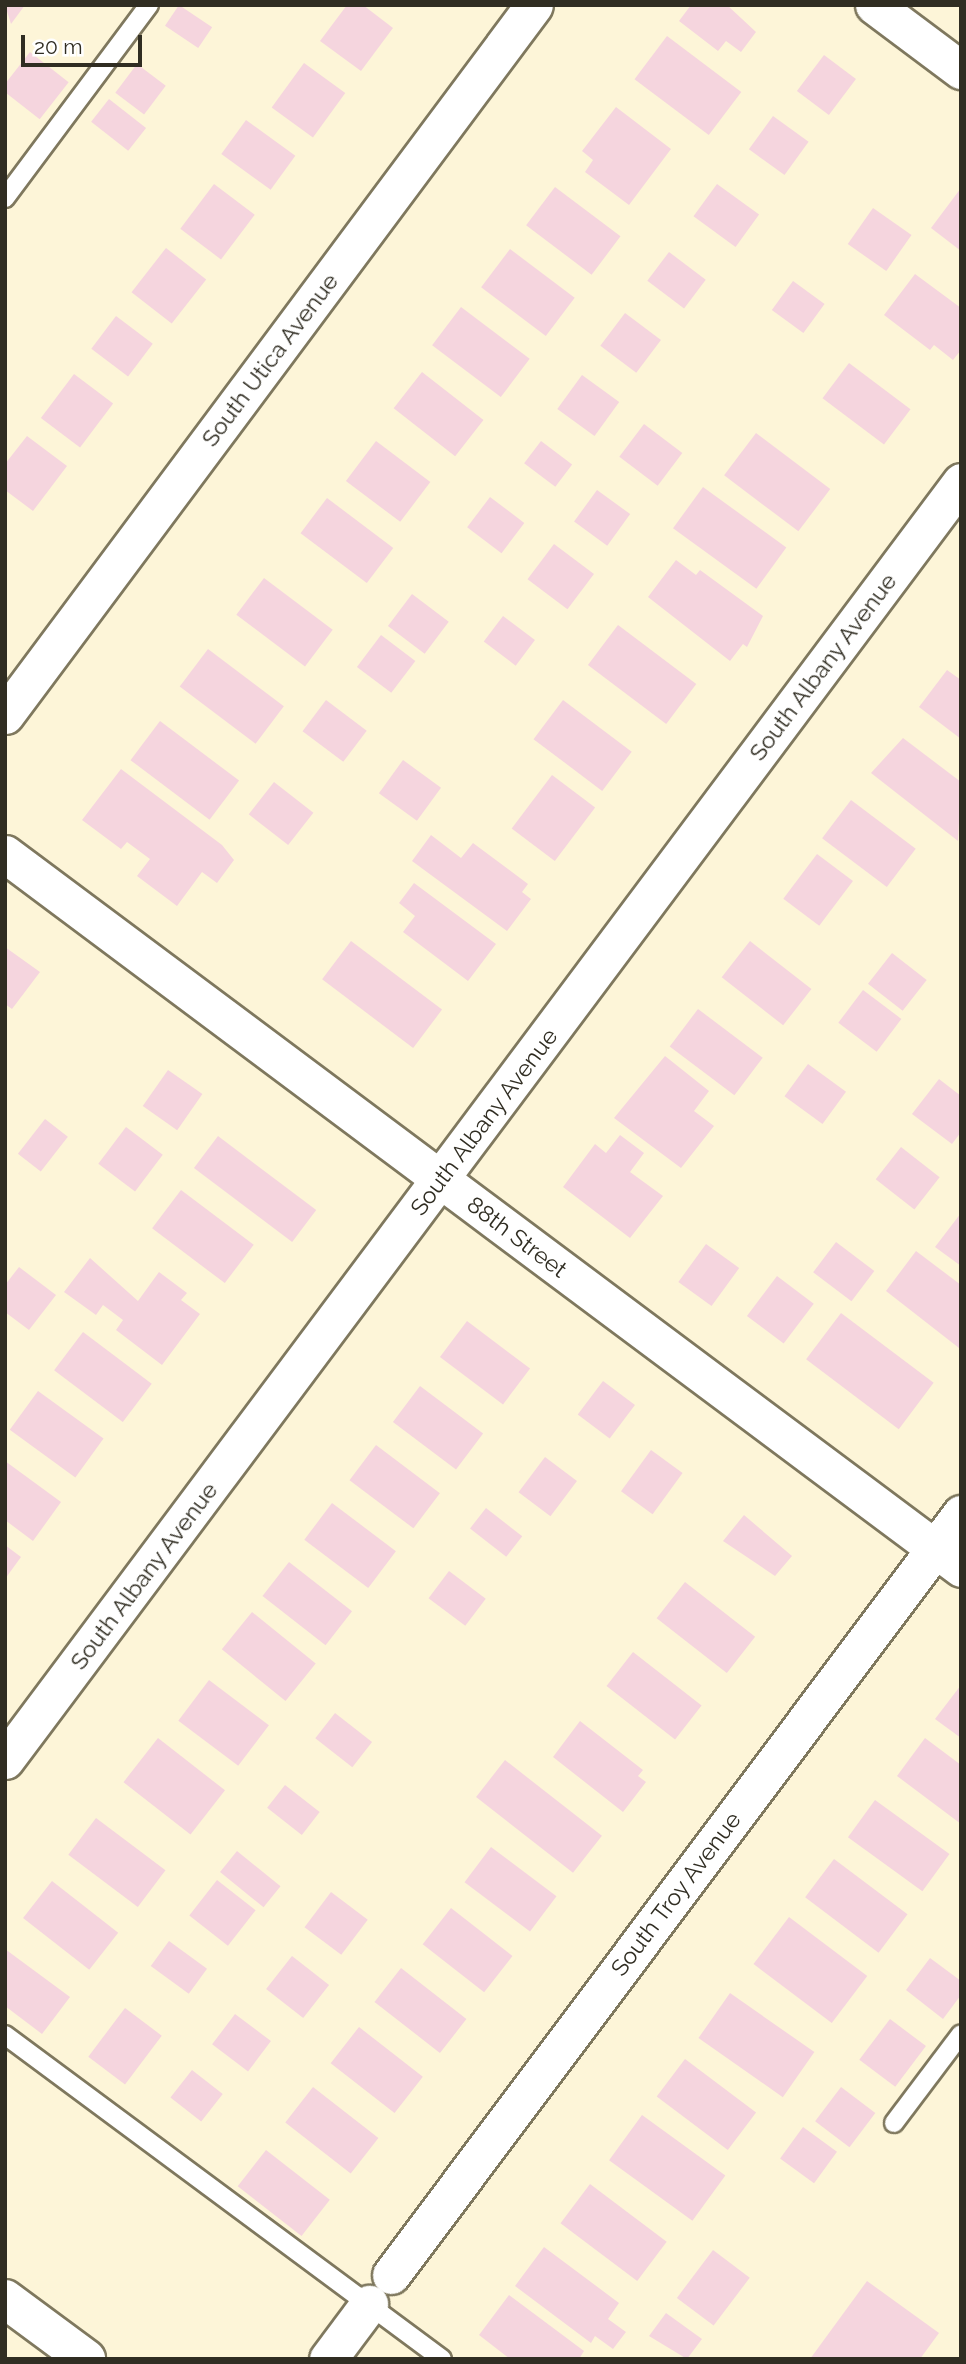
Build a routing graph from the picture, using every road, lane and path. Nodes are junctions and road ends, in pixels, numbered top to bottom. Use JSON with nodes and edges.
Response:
{"nodes":[{"id":1,"x":149,"y":5,"type":"edge"},
{"id":2,"x":534,"y":5,"type":"edge"},
{"id":3,"x":874,"y":5,"type":"edge"},
{"id":4,"x":961,"y":70,"type":"edge"},
{"id":5,"x":5,"y":198,"type":"edge"},
{"id":6,"x":961,"y":482,"type":"edge"},
{"id":7,"x":5,"y":715,"type":"edge"},
{"id":8,"x":5,"y":855,"type":"edge"},
{"id":9,"x":440,"y":1180,"type":"junction"},
{"id":10,"x":961,"y":1514,"type":"edge"},
{"id":11,"x":948,"y":1559,"type":"edge"},
{"id":12,"x":5,"y":1760,"type":"edge"},
{"id":13,"x":961,"y":2034,"type":"edge"},
{"id":14,"x":5,"y":2035,"type":"edge"},
{"id":15,"x":894,"y":2123,"type":"dead end"},
{"id":16,"x":391,"y":2275,"type":"dead end"},
{"id":17,"x":5,"y":2299,"type":"edge"},
{"id":18,"x":369,"y":2304,"type":"junction"},
{"id":19,"x":86,"y":2359,"type":"edge"},
{"id":20,"x":328,"y":2359,"type":"edge"},
{"id":21,"x":442,"y":2359,"type":"edge"}],
"edges":[{"from":1,"to":5,"type":"lane"},
{"from":2,"to":7,"type":"street","name":"South Utica Avenue"},
{"from":3,"to":4,"type":"street"},
{"from":6,"to":9,"type":"street","name":"South Albany Avenue"},
{"from":8,"to":9,"type":"street","name":"88th Street"},
{"from":9,"to":11,"type":"street","name":"88th Street"},
{"from":9,"to":12,"type":"street","name":"South Albany Avenue"},
{"from":10,"to":11,"type":"street","name":"South Troy Avenue"},
{"from":11,"to":16,"type":"street","name":"South Troy Avenue"},
{"from":13,"to":15,"type":"lane"},
{"from":14,"to":18,"type":"lane"},
{"from":17,"to":19,"type":"main road"},
{"from":18,"to":20,"type":"street"},
{"from":18,"to":21,"type":"lane"}]}
